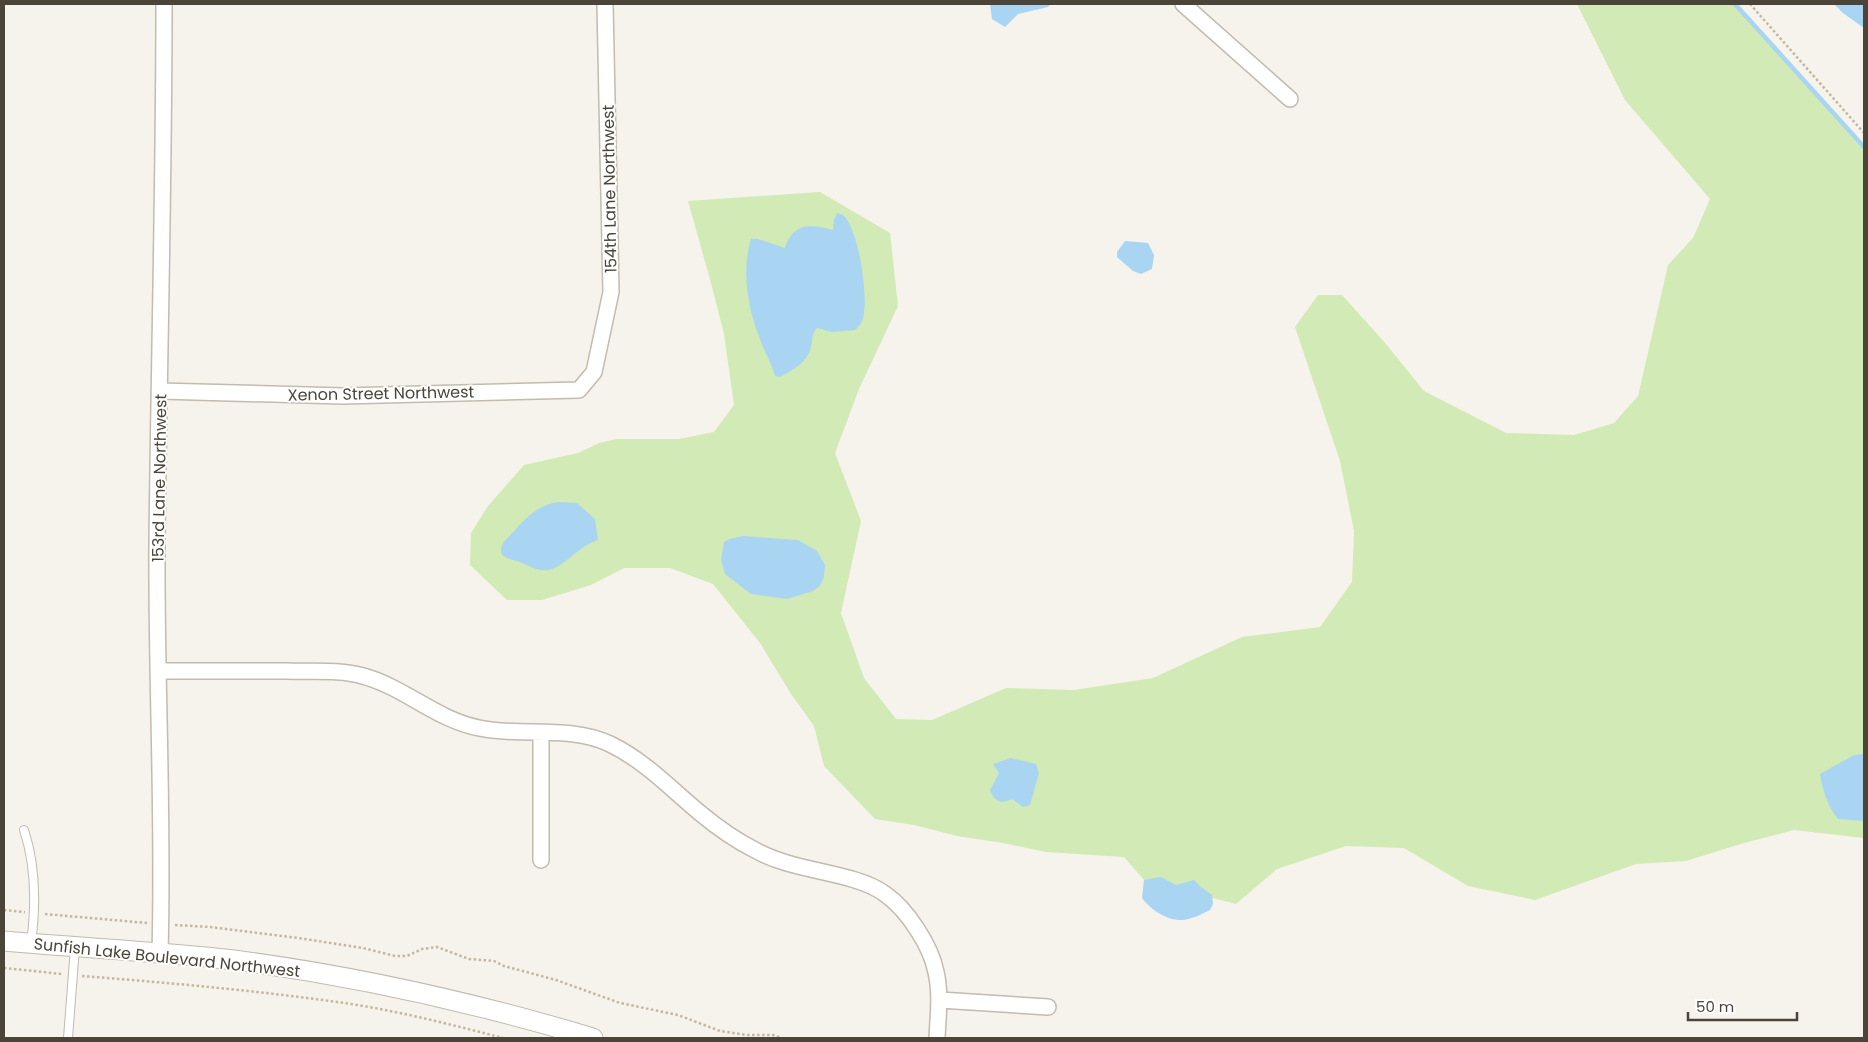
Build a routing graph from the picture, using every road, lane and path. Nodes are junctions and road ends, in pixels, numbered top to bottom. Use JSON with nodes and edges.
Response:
{"nodes":[{"id":1,"x":164,"y":4,"type":"edge"},
{"id":2,"x":605,"y":4,"type":"edge"},
{"id":3,"x":1183,"y":4,"type":"edge"},
{"id":4,"x":1750,"y":4,"type":"edge"},
{"id":5,"x":1290,"y":99,"type":"dead end"},
{"id":6,"x":1864,"y":132,"type":"edge"},
{"id":7,"x":594,"y":372,"type":"joint"},
{"id":8,"x":160,"y":391,"type":"junction"},
{"id":9,"x":159,"y":671,"type":"junction"},
{"id":10,"x":541,"y":733,"type":"junction"},
{"id":11,"x":24,"y":830,"type":"dead end"},
{"id":12,"x":541,"y":860,"type":"dead end"},
{"id":13,"x":4,"y":910,"type":"edge"},
{"id":14,"x":35,"y":914,"type":"junction"},
{"id":15,"x":161,"y":924,"type":"junction"},
{"id":16,"x":4,"y":941,"type":"edge"},
{"id":17,"x":31,"y":943,"type":"junction"},
{"id":18,"x":75,"y":947,"type":"junction"},
{"id":19,"x":160,"y":953,"type":"junction"},
{"id":20,"x":4,"y":968,"type":"edge"},
{"id":21,"x":73,"y":975,"type":"junction"},
{"id":22,"x":940,"y":1000,"type":"junction"},
{"id":23,"x":1048,"y":1007,"type":"dead end"},
{"id":24,"x":68,"y":1038,"type":"edge"},
{"id":25,"x":503,"y":1038,"type":"edge"},
{"id":26,"x":593,"y":1038,"type":"edge"},
{"id":27,"x":782,"y":1038,"type":"edge"},
{"id":28,"x":936,"y":1038,"type":"edge"}],
"edges":[{"from":1,"to":8,"type":"street","name":"153rd Lane Northwest"},
{"from":2,"to":7,"type":"street","name":"154th Lane Northwest"},
{"from":3,"to":5,"type":"street"},
{"from":4,"to":6,"type":"path"},
{"from":7,"to":8,"type":"street","name":"Xenon Street Northwest"},
{"from":8,"to":9,"type":"street","name":"153rd Lane Northwest"},
{"from":9,"to":10,"type":"street"},
{"from":9,"to":15,"type":"street","name":"153rd Lane Northwest"},
{"from":10,"to":12,"type":"street"},
{"from":10,"to":22,"type":"street"},
{"from":11,"to":14,"type":"lane"},
{"from":13,"to":14,"type":"path"},
{"from":14,"to":15,"type":"path"},
{"from":14,"to":17,"type":"lane"},
{"from":15,"to":19,"type":"street","name":"153rd Lane Northwest"},
{"from":15,"to":27,"type":"path"},
{"from":16,"to":17,"type":"street","name":"Sunfish Lake Boulevard Northwest"},
{"from":17,"to":18,"type":"street","name":"Sunfish Lake Boulevard Northwest"},
{"from":18,"to":19,"type":"street","name":"Sunfish Lake Boulevard Northwest"},
{"from":18,"to":21,"type":"lane"},
{"from":19,"to":26,"type":"street","name":"Sunfish Lake Boulevard Northwest"},
{"from":20,"to":21,"type":"path"},
{"from":21,"to":24,"type":"lane"},
{"from":21,"to":25,"type":"path"},
{"from":22,"to":23,"type":"street"},
{"from":22,"to":28,"type":"street"}]}
